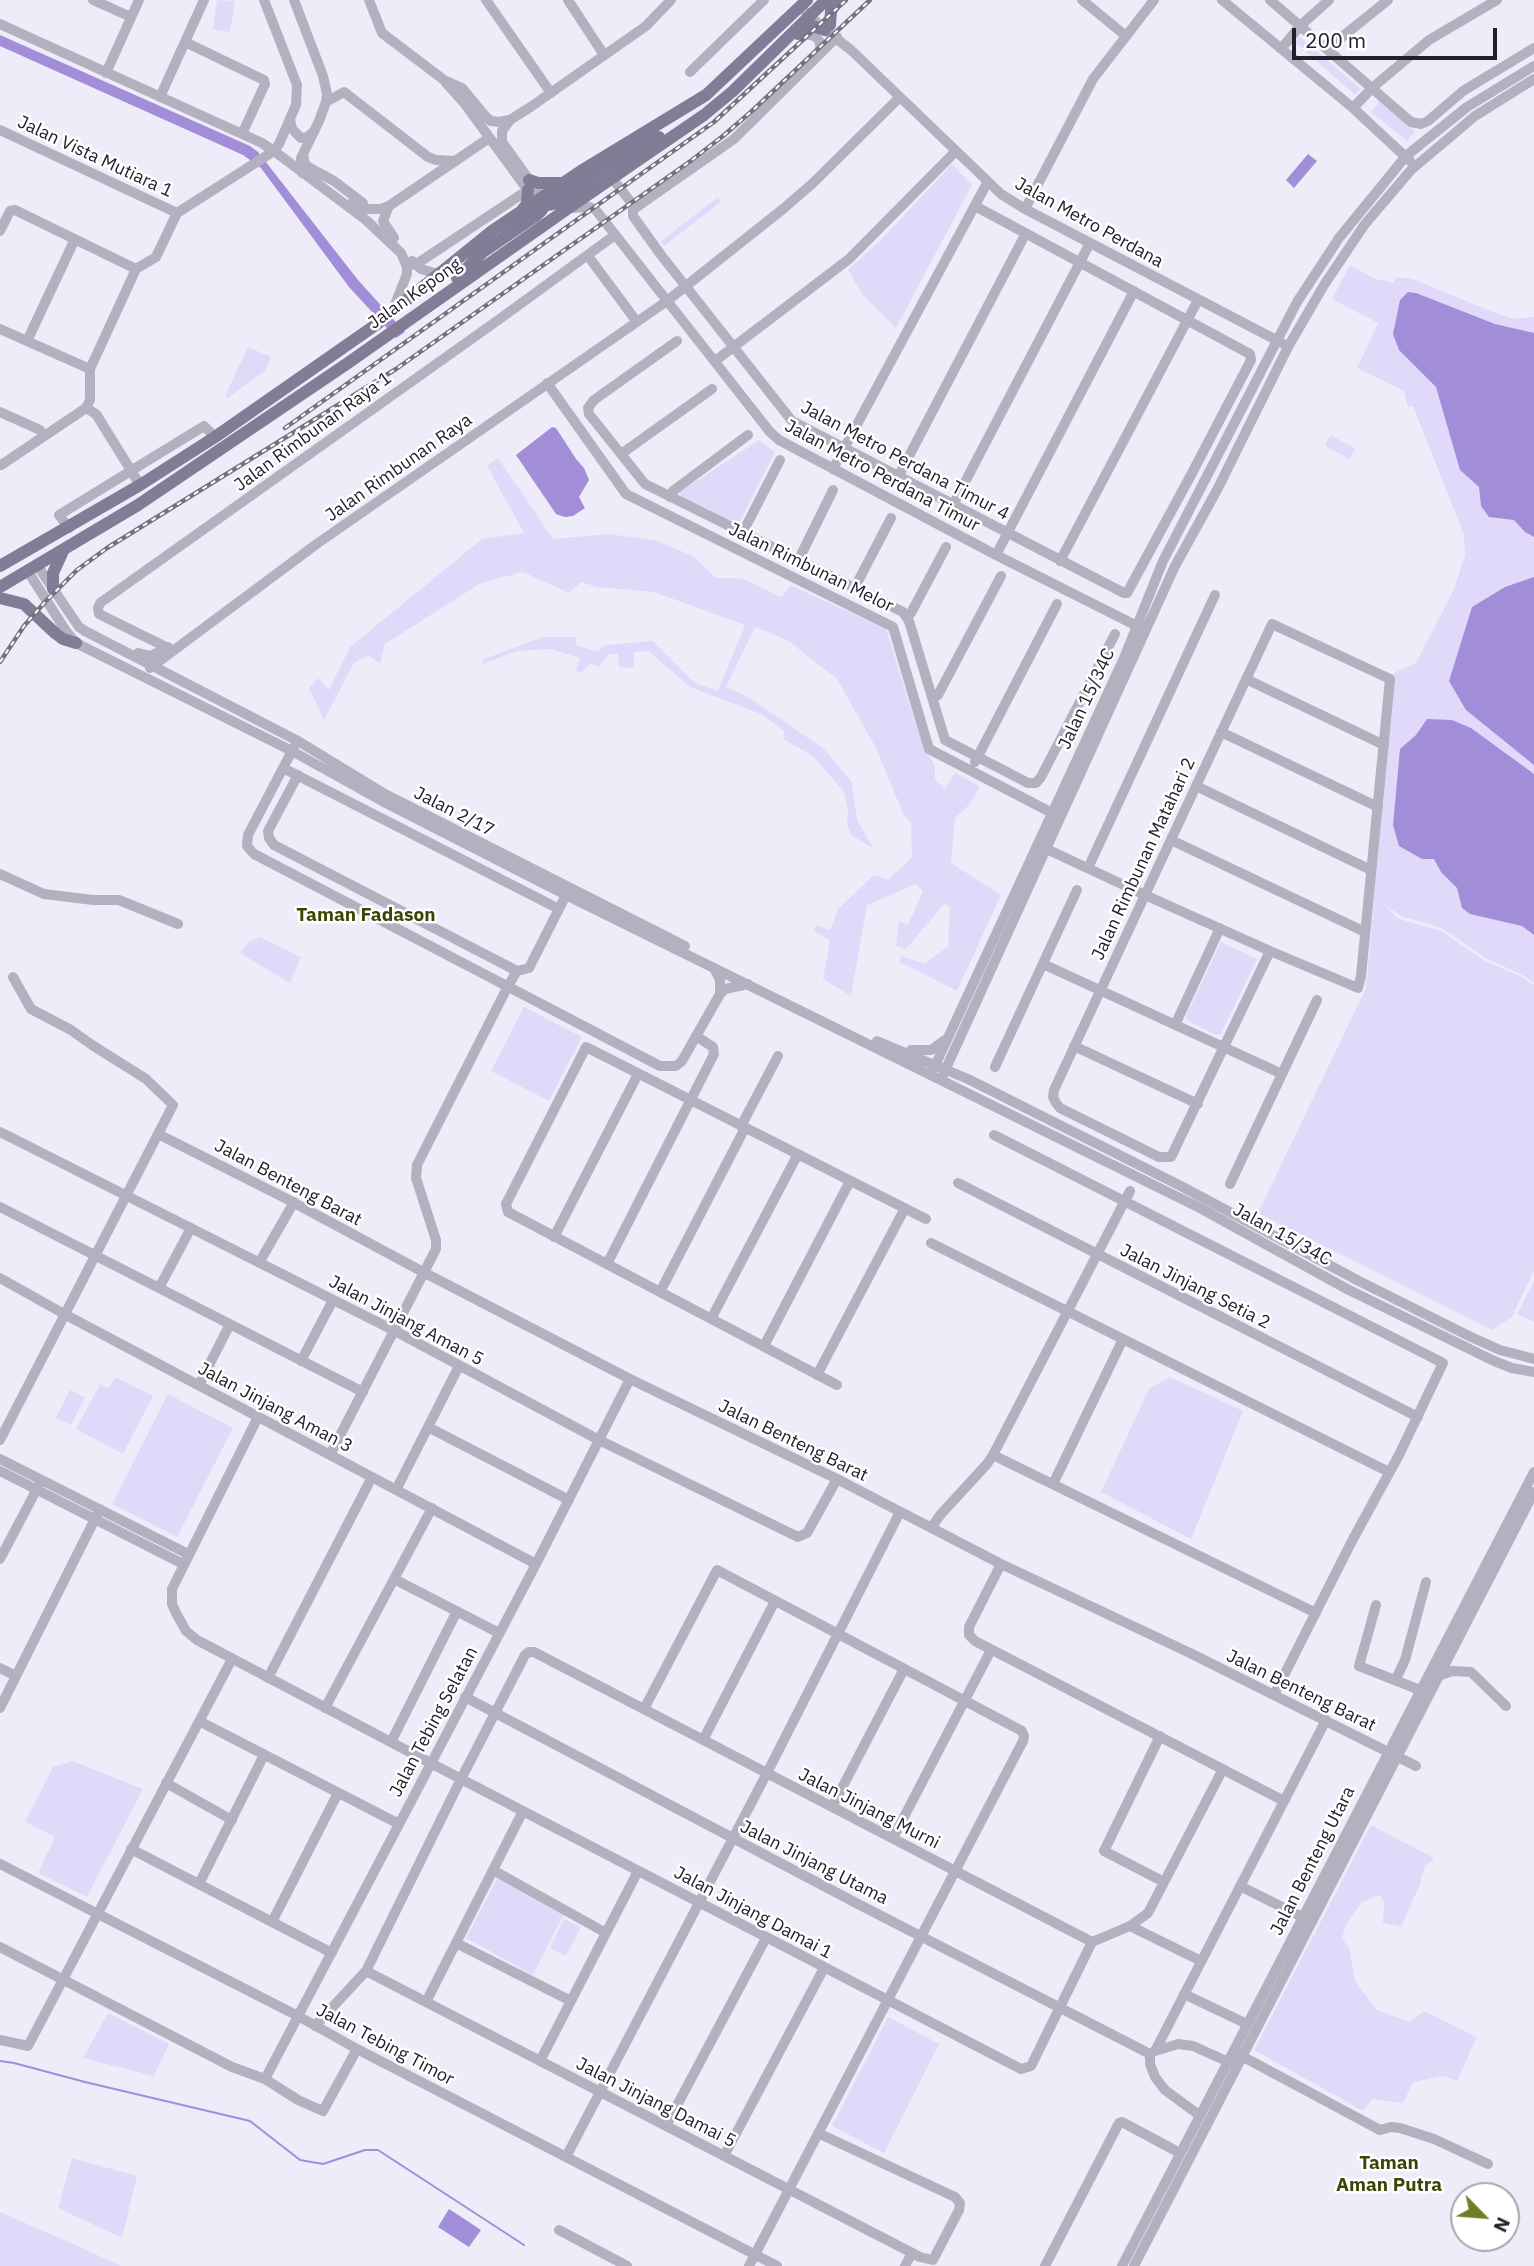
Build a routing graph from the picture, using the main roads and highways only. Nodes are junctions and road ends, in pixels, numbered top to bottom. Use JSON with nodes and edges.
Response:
{"nodes":[{"id":1,"x":826,"y":0,"type":"edge"},
{"id":2,"x":838,"y":0,"type":"edge"},
{"id":3,"x":808,"y":6,"type":"edge"},
{"id":4,"x":778,"y":48,"type":"junction"},
{"id":5,"x":704,"y":115,"type":"junction"},
{"id":6,"x":565,"y":183,"type":"junction"},
{"id":7,"x":540,"y":202,"type":"junction"},
{"id":8,"x":517,"y":215,"type":"junction"},
{"id":9,"x":418,"y":313,"type":"junction"},
{"id":10,"x":112,"y":502,"type":"junction"},
{"id":11,"x":65,"y":549,"type":"junction"},
{"id":12,"x":0,"y":566,"type":"edge"},
{"id":13,"x":31,"y":566,"type":"junction"},
{"id":14,"x":0,"y":573,"type":"edge"},
{"id":15,"x":0,"y":587,"type":"edge"},
{"id":16,"x":53,"y":589,"type":"road end"},
{"id":17,"x":0,"y":598,"type":"edge"},
{"id":18,"x":76,"y":643,"type":"road end"}],
"edges":[{"from":1,"to":3,"type":"main road","name":"Jalan Kepong"},
{"from":2,"to":4,"type":"main road"},
{"from":3,"to":4,"type":"main road","name":"Jalan Kepong"},
{"from":3,"to":6,"type":"main road","name":"Jalan Kepong"},
{"from":4,"to":5,"type":"main road","name":"Jalan Kepong"},
{"from":5,"to":7,"type":"main road"},
{"from":5,"to":9,"type":"main road","name":"Jalan Kepong"},
{"from":6,"to":7,"type":"main road","name":"Jalan Kepong"},
{"from":6,"to":8,"type":"main road"},
{"from":7,"to":8,"type":"main road","name":"Jalan Kepong"},
{"from":7,"to":9,"type":"main road"},
{"from":8,"to":10,"type":"main road","name":"Jalan Kepong"},
{"from":9,"to":11,"type":"main road","name":"Jalan Kepong"},
{"from":10,"to":12,"type":"main road","name":"Jalan Kepong"},
{"from":10,"to":13,"type":"main road"},
{"from":11,"to":13,"type":"main road","name":"Jalan Kepong"},
{"from":11,"to":16,"type":"main road"},
{"from":13,"to":14,"type":"main road"},
{"from":13,"to":15,"type":"main road","name":"Jalan Kepong"},
{"from":17,"to":18,"type":"main road"}]}
